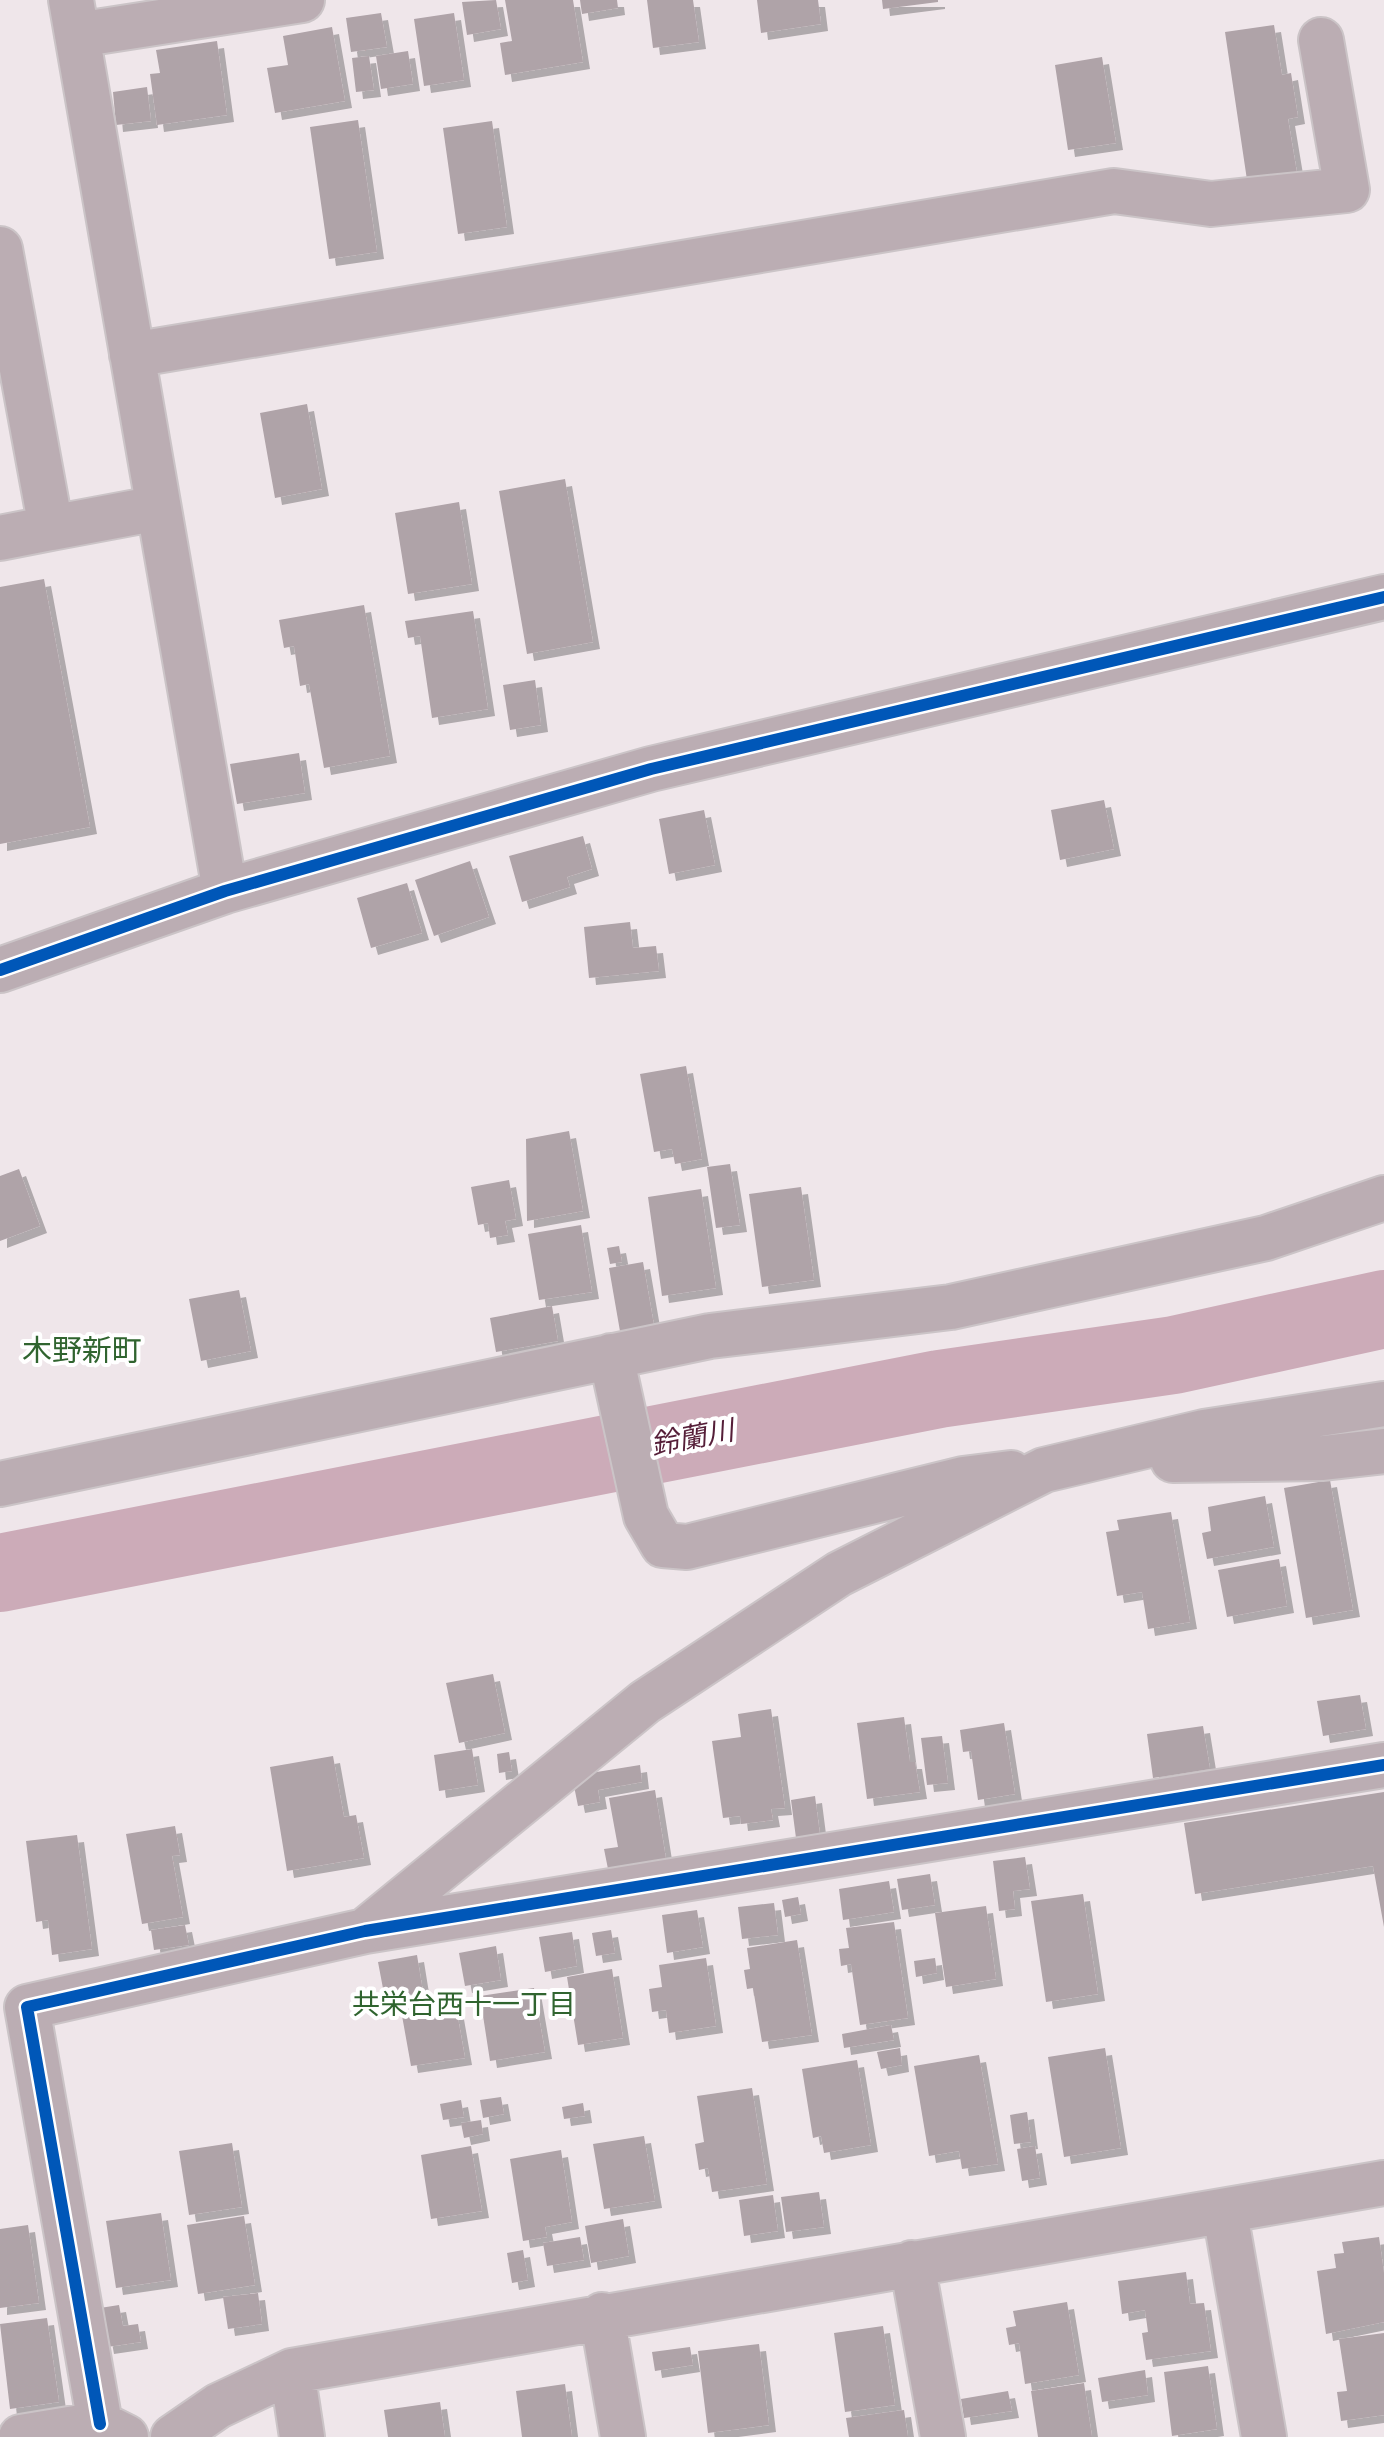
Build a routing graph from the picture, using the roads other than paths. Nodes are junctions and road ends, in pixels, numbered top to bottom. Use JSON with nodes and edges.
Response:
{"nodes":[{"id":1,"x":302,"y":0,"type":"edge"},
{"id":2,"x":237,"y":5,"type":"edge"},
{"id":3,"x":74,"y":18,"type":"edge"},
{"id":4,"x":1321,"y":40,"type":"dead end"},
{"id":5,"x":0,"y":249,"type":"edge"},
{"id":6,"x":132,"y":355,"type":"junction"},
{"id":7,"x":158,"y":508,"type":"junction"},
{"id":8,"x":51,"y":528,"type":"junction"},
{"id":9,"x":0,"y":538,"type":"edge"},
{"id":10,"x":1384,"y":597,"type":"edge"},
{"id":11,"x":225,"y":891,"type":"junction"},
{"id":12,"x":0,"y":970,"type":"edge"},
{"id":13,"x":1384,"y":1198,"type":"edge"},
{"id":14,"x":611,"y":1356,"type":"junction"},
{"id":15,"x":1384,"y":1404,"type":"edge"},
{"id":16,"x":1384,"y":1451,"type":"edge"},
{"id":17,"x":1061,"y":1466,"type":"junction"},
{"id":18,"x":0,"y":1484,"type":"edge"},
{"id":19,"x":1384,"y":1765,"type":"edge"},
{"id":20,"x":365,"y":1931,"type":"junction"},
{"id":21,"x":13,"y":2009,"type":"edge"},
{"id":22,"x":1384,"y":2183,"type":"edge"},
{"id":23,"x":1225,"y":2213,"type":"junction"},
{"id":24,"x":912,"y":2263,"type":"junction"},
{"id":25,"x":602,"y":2315,"type":"junction"},
{"id":26,"x":292,"y":2371,"type":"junction"},
{"id":27,"x":113,"y":2430,"type":"edge"},
{"id":28,"x":21,"y":2437,"type":"edge"},
{"id":29,"x":173,"y":2437,"type":"edge"},
{"id":30,"x":302,"y":2437,"type":"edge"},
{"id":31,"x":623,"y":2437,"type":"edge"},
{"id":32,"x":943,"y":2437,"type":"edge"},
{"id":33,"x":1264,"y":2437,"type":"edge"}],
"edges":[{"from":1,"to":2,"type":"street"},
{"from":2,"to":3,"type":"street"},
{"from":3,"to":6,"type":"street"},
{"from":4,"to":6,"type":"street"},
{"from":5,"to":8,"type":"street"},
{"from":6,"to":7,"type":"street"},
{"from":7,"to":8,"type":"street"},
{"from":7,"to":11,"type":"street"},
{"from":8,"to":9,"type":"street"},
{"from":10,"to":11,"type":"street"},
{"from":11,"to":12,"type":"street"},
{"from":13,"to":14,"type":"street"},
{"from":14,"to":17,"type":"street"},
{"from":14,"to":18,"type":"street"},
{"from":15,"to":17,"type":"street"},
{"from":16,"to":17,"type":"street"},
{"from":17,"to":20,"type":"street"},
{"from":19,"to":20,"type":"street"},
{"from":20,"to":21,"type":"street"},
{"from":21,"to":27,"type":"street"},
{"from":22,"to":23,"type":"street"},
{"from":23,"to":24,"type":"street"},
{"from":23,"to":33,"type":"street"},
{"from":24,"to":25,"type":"street"},
{"from":24,"to":32,"type":"street"},
{"from":25,"to":26,"type":"street"},
{"from":25,"to":31,"type":"street"},
{"from":26,"to":29,"type":"street"},
{"from":26,"to":30,"type":"street"},
{"from":27,"to":28,"type":"street"}]}
